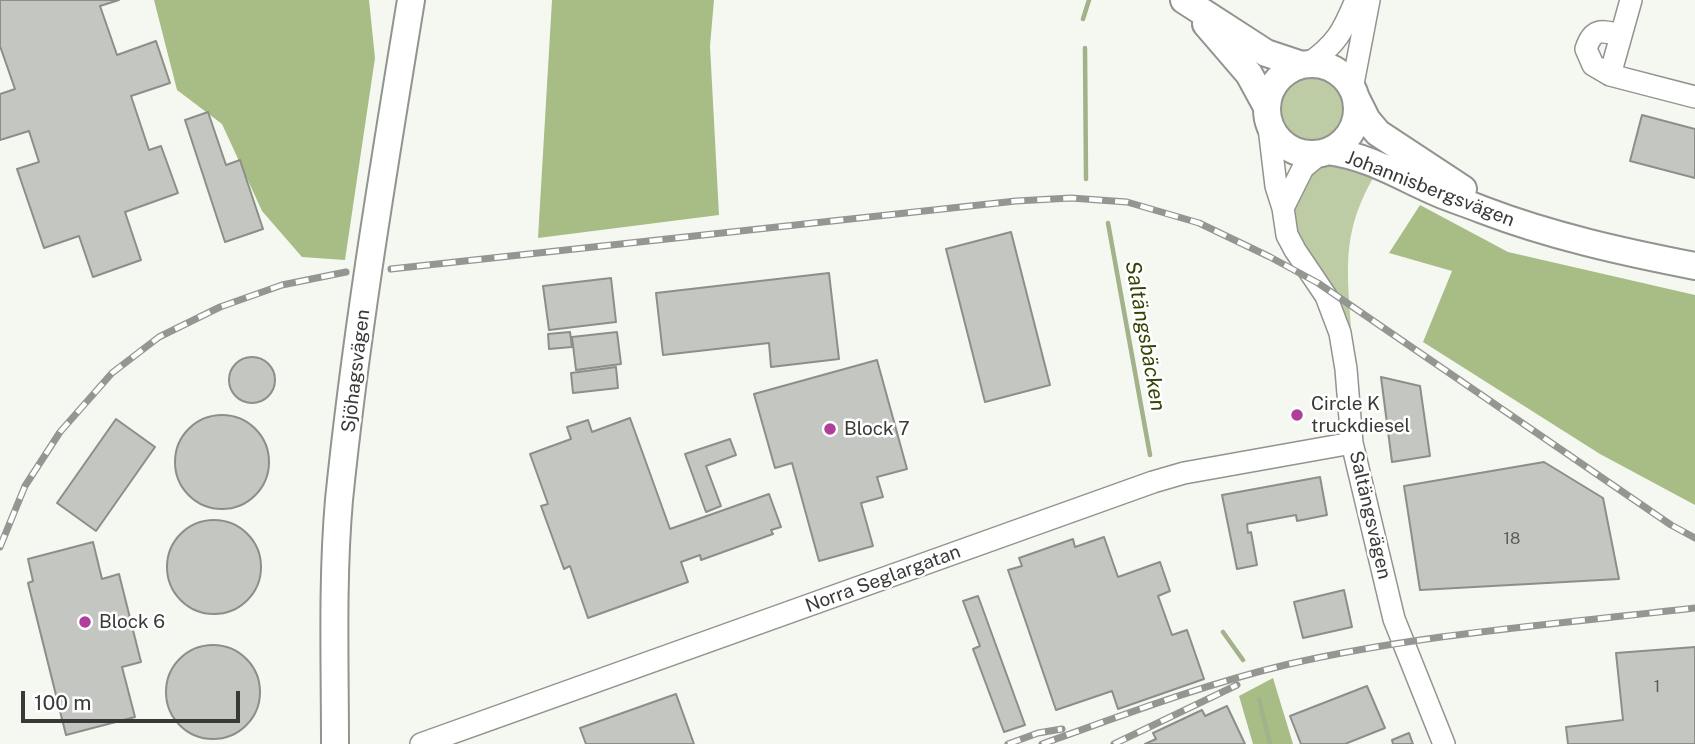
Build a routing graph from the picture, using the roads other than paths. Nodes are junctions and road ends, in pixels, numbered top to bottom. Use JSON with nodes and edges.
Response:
{"nodes":[{"id":1,"x":411,"y":0,"type":"edge"},
{"id":2,"x":1356,"y":0,"type":"edge"},
{"id":3,"x":1369,"y":0,"type":"edge"},
{"id":4,"x":1631,"y":0,"type":"edge"},
{"id":5,"x":1186,"y":2,"type":"edge"},
{"id":6,"x":1621,"y":35,"type":"junction"},
{"id":7,"x":1305,"y":65,"type":"junction"},
{"id":8,"x":1610,"y":75,"type":"junction"},
{"id":9,"x":1354,"y":93,"type":"junction"},
{"id":10,"x":1695,"y":97,"type":"edge"},
{"id":11,"x":1267,"y":113,"type":"junction"},
{"id":12,"x":1324,"y":152,"type":"junction"},
{"id":13,"x":1283,"y":208,"type":"junction"},
{"id":14,"x":1531,"y":228,"type":"junction"},
{"id":15,"x":1695,"y":266,"type":"edge"},
{"id":16,"x":1352,"y":443,"type":"junction"},
{"id":17,"x":335,"y":744,"type":"edge"},
{"id":18,"x":421,"y":744,"type":"edge"},
{"id":19,"x":1444,"y":744,"type":"edge"}],
"edges":[{"from":1,"to":17,"type":"main road","name":"Sjöhagsvägen"},
{"from":2,"to":7,"type":"street"},
{"from":3,"to":9,"type":"street"},
{"from":4,"to":6,"type":"street"},
{"from":5,"to":7,"type":"main road"},
{"from":5,"to":11,"type":"main road"},
{"from":6,"to":8,"type":"street"},
{"from":6,"to":8,"type":"street"},
{"from":7,"to":9,"type":"main road"},
{"from":7,"to":11,"type":"main road"},
{"from":8,"to":10,"type":"street"},
{"from":9,"to":12,"type":"main road"},
{"from":9,"to":14,"type":"main road","name":"Johannisbergsvägen"},
{"from":11,"to":12,"type":"main road"},
{"from":11,"to":13,"type":"street","name":"Saltängsvägen"},
{"from":12,"to":13,"type":"street"},
{"from":12,"to":14,"type":"main road","name":"Johannisbergsvägen"},
{"from":13,"to":16,"type":"street","name":"Saltängsvägen"},
{"from":14,"to":15,"type":"main road","name":"Johannisbergsvägen"},
{"from":16,"to":18,"type":"street","name":"Norra Seglargatan"},
{"from":16,"to":19,"type":"street","name":"Saltängsvägen"}]}
